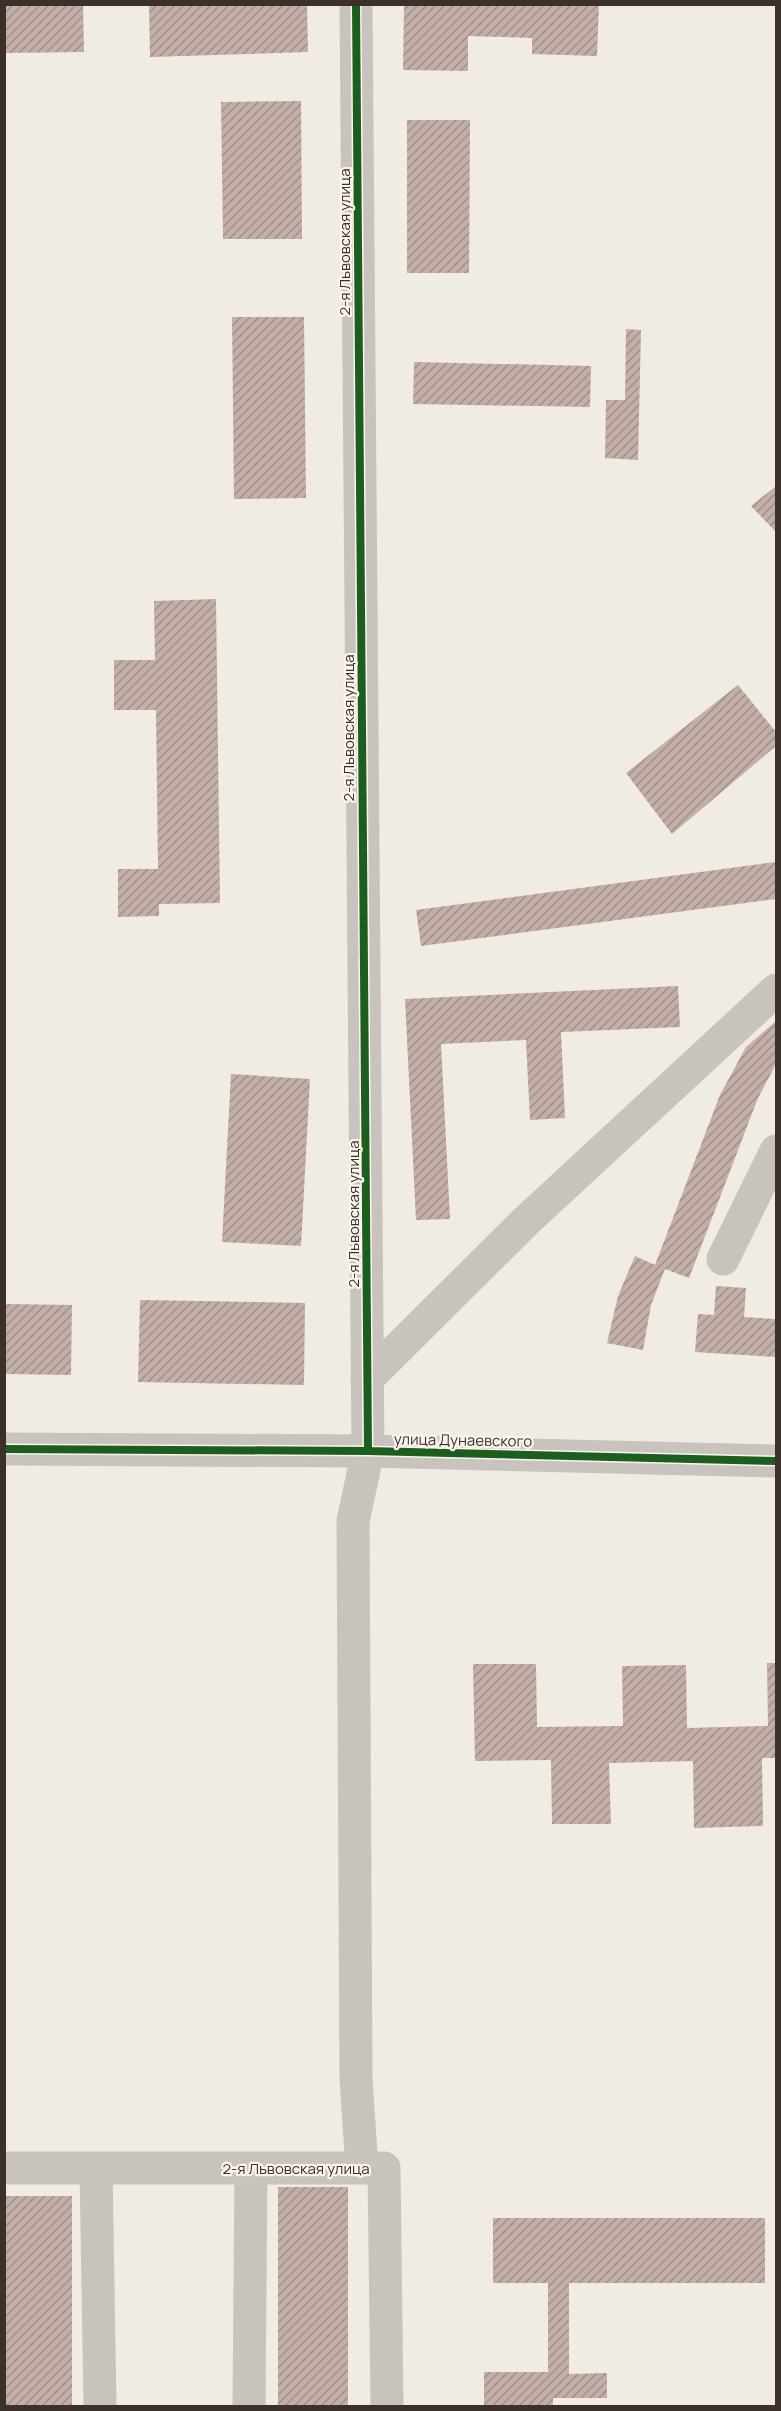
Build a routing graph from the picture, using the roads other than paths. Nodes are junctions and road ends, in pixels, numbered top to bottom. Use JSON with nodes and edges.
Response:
{"nodes":[{"id":1,"x":356,"y":4,"type":"edge"},
{"id":2,"x":777,"y":990,"type":"edge"},
{"id":3,"x":777,"y":1151,"type":"edge"},
{"id":4,"x":723,"y":1259,"type":"dead end"},
{"id":5,"x":368,"y":1379,"type":"junction"},
{"id":6,"x":4,"y":1449,"type":"edge"},
{"id":7,"x":368,"y":1451,"type":"junction"},
{"id":8,"x":777,"y":1461,"type":"edge"},
{"id":9,"x":4,"y":2168,"type":"edge"},
{"id":10,"x":96,"y":2168,"type":"junction"},
{"id":11,"x":250,"y":2168,"type":"junction"},
{"id":12,"x":362,"y":2168,"type":"junction"},
{"id":13,"x":100,"y":2406,"type":"edge"},
{"id":14,"x":249,"y":2406,"type":"edge"},
{"id":15,"x":387,"y":2406,"type":"edge"}],
"edges":[{"from":1,"to":5,"type":"street","name":"2-я Львовская улица"},
{"from":2,"to":5,"type":"street"},
{"from":3,"to":4,"type":"street"},
{"from":5,"to":7,"type":"street","name":"2-я Львовская улица"},
{"from":6,"to":7,"type":"street","name":"улица Дунаевского"},
{"from":7,"to":8,"type":"street","name":"улица Дунаевского"},
{"from":7,"to":12,"type":"street","name":"2-я Львовская улица"},
{"from":9,"to":10,"type":"street","name":"2-я Львовская улица"},
{"from":10,"to":11,"type":"street","name":"2-я Львовская улица"},
{"from":10,"to":13,"type":"street"},
{"from":11,"to":12,"type":"street","name":"2-я Львовская улица"},
{"from":11,"to":14,"type":"street"},
{"from":12,"to":15,"type":"street","name":"2-я Львовская улица"}]}
